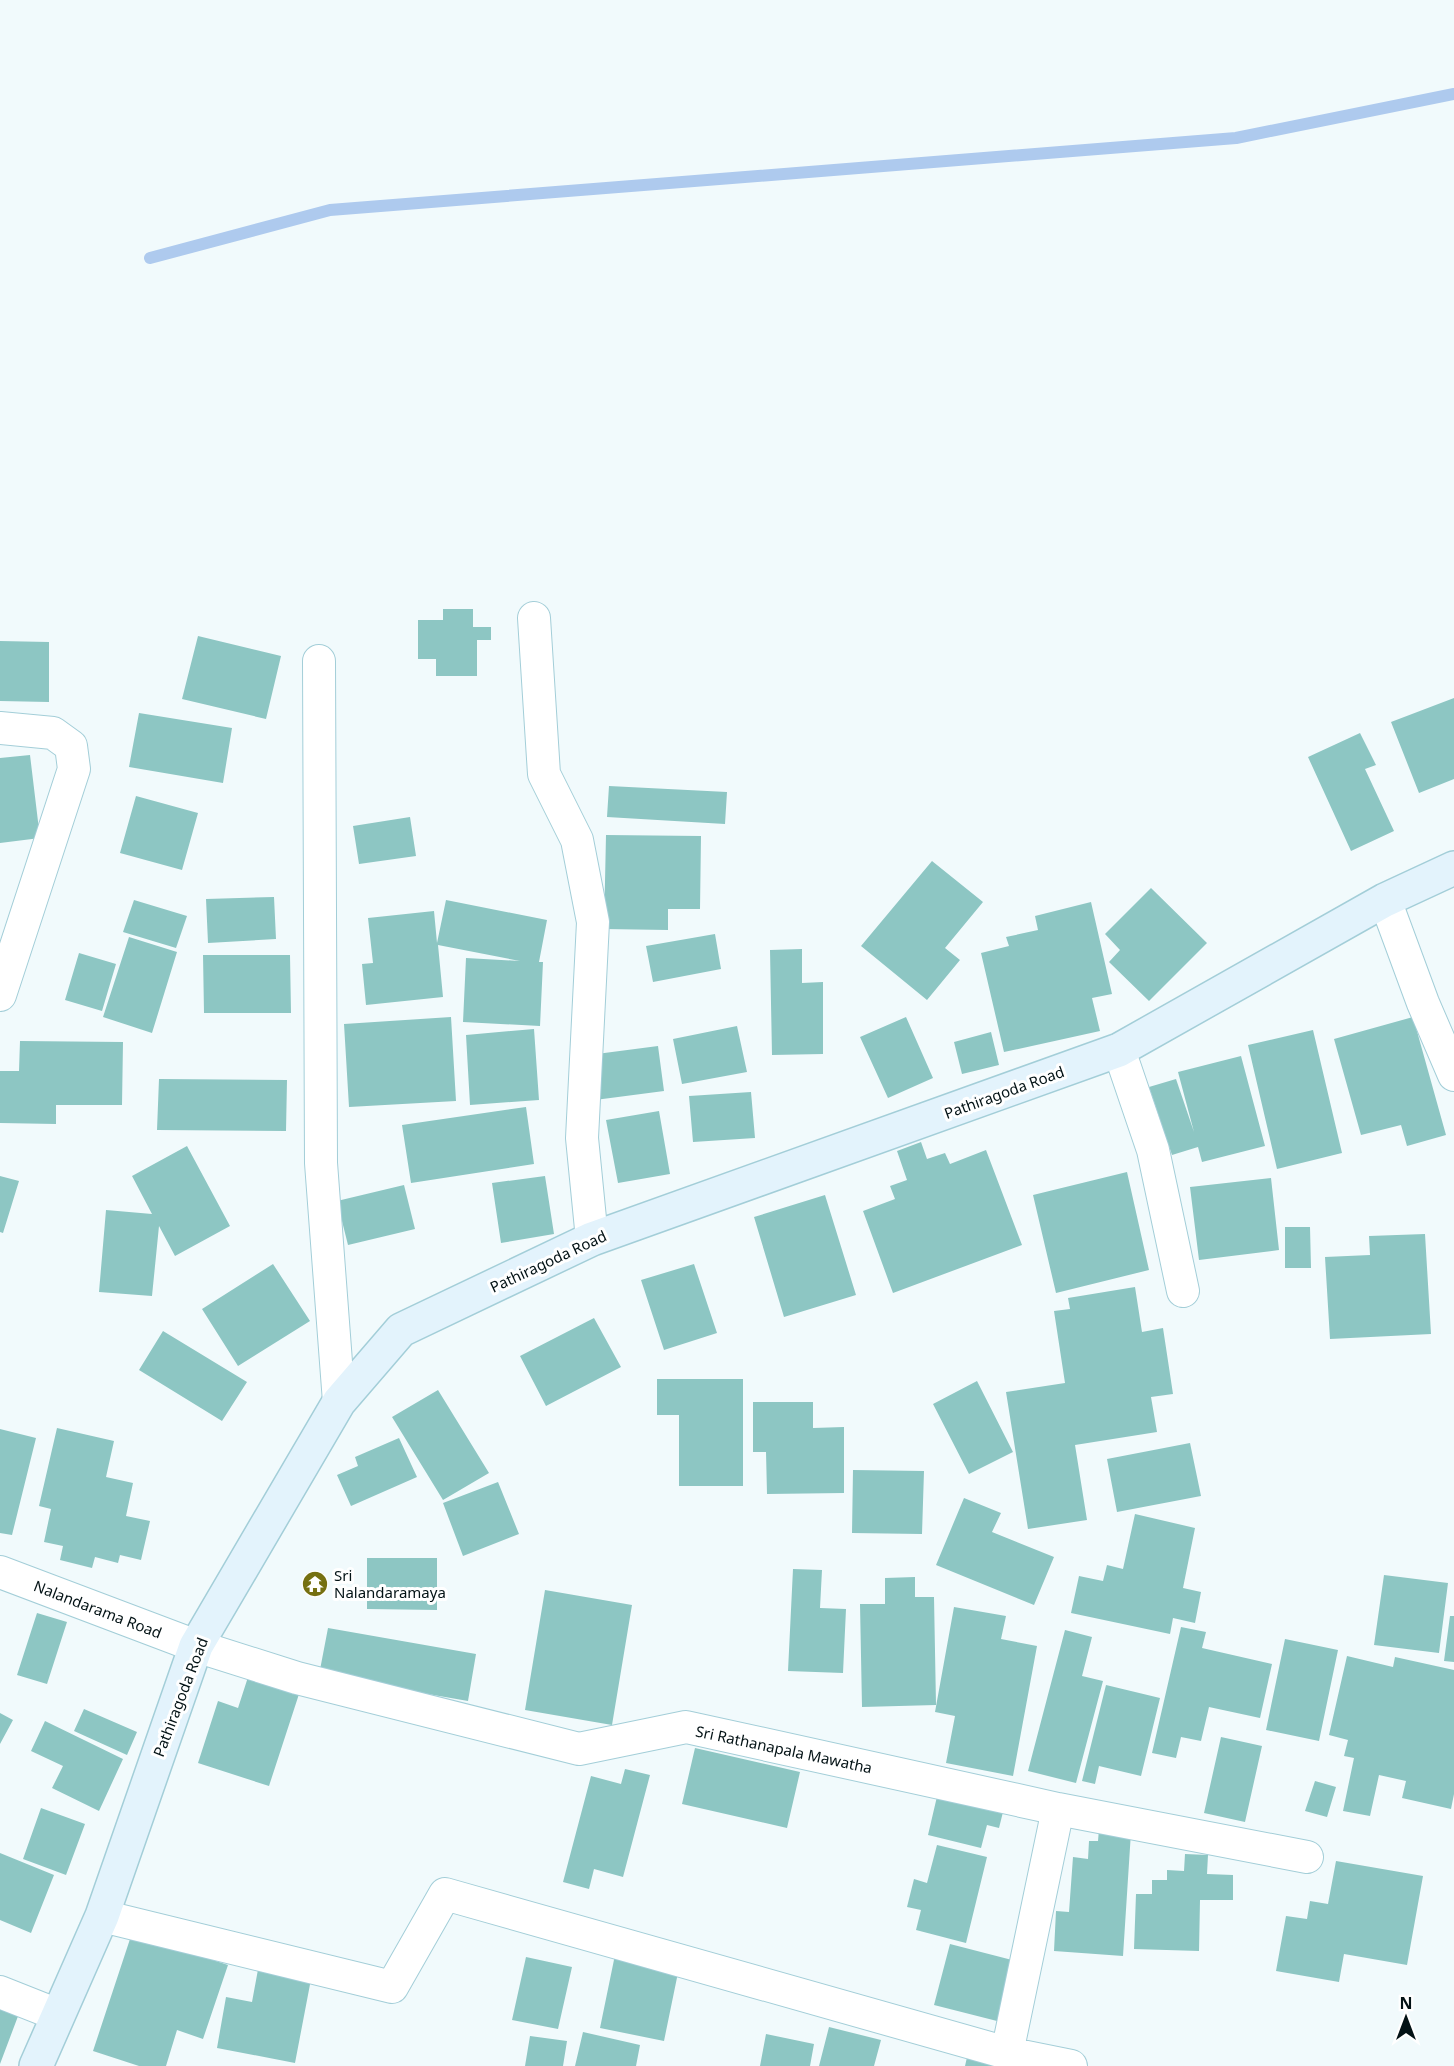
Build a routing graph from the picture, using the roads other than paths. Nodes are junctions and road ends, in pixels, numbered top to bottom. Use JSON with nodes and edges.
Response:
{"nodes":[{"id":1,"x":534,"y":618,"type":"dead end"},
{"id":2,"x":320,"y":661,"type":"dead end"},
{"id":3,"x":0,"y":728,"type":"edge"},
{"id":4,"x":1454,"y":868,"type":"edge"},
{"id":5,"x":1385,"y":900,"type":"junction"},
{"id":6,"x":0,"y":995,"type":"edge"},
{"id":7,"x":1119,"y":1050,"type":"junction"},
{"id":8,"x":1454,"y":1075,"type":"edge"},
{"id":9,"x":592,"y":1239,"type":"junction"},
{"id":10,"x":1183,"y":1291,"type":"dead end"},
{"id":11,"x":339,"y":1402,"type":"junction"},
{"id":12,"x":0,"y":1572,"type":"edge"},
{"id":13,"x":196,"y":1646,"type":"junction"},
{"id":14,"x":1058,"y":1809,"type":"junction"},
{"id":15,"x":1306,"y":1857,"type":"dead end"},
{"id":16,"x":102,"y":1916,"type":"junction"},
{"id":17,"x":0,"y":1992,"type":"edge"},
{"id":18,"x":58,"y":2015,"type":"junction"},
{"id":19,"x":1007,"y":2053,"type":"junction"},
{"id":20,"x":36,"y":2066,"type":"edge"},
{"id":21,"x":1071,"y":2066,"type":"edge"}],
"edges":[{"from":1,"to":9,"type":"street"},
{"from":2,"to":11,"type":"street"},
{"from":3,"to":6,"type":"street"},
{"from":4,"to":5,"type":"street","name":"Pathiragoda Road"},
{"from":5,"to":7,"type":"street","name":"Pathiragoda Road"},
{"from":5,"to":8,"type":"street"},
{"from":7,"to":9,"type":"street","name":"Pathiragoda Road"},
{"from":7,"to":10,"type":"street"},
{"from":9,"to":11,"type":"street","name":"Pathiragoda Road"},
{"from":11,"to":13,"type":"street","name":"Pathiragoda Road"},
{"from":12,"to":13,"type":"street","name":"Nalandarama Road"},
{"from":13,"to":14,"type":"street","name":"Sri Rathanapala Mawatha"},
{"from":13,"to":16,"type":"street","name":"Pathiragoda Road"},
{"from":14,"to":15,"type":"street","name":"Sri Rathanapala Mawatha"},
{"from":14,"to":19,"type":"street"},
{"from":16,"to":18,"type":"street","name":"Pathiragoda Road"},
{"from":16,"to":19,"type":"street"},
{"from":17,"to":18,"type":"street"},
{"from":18,"to":20,"type":"street","name":"Pathiragoda Road"},
{"from":19,"to":21,"type":"street"}]}
